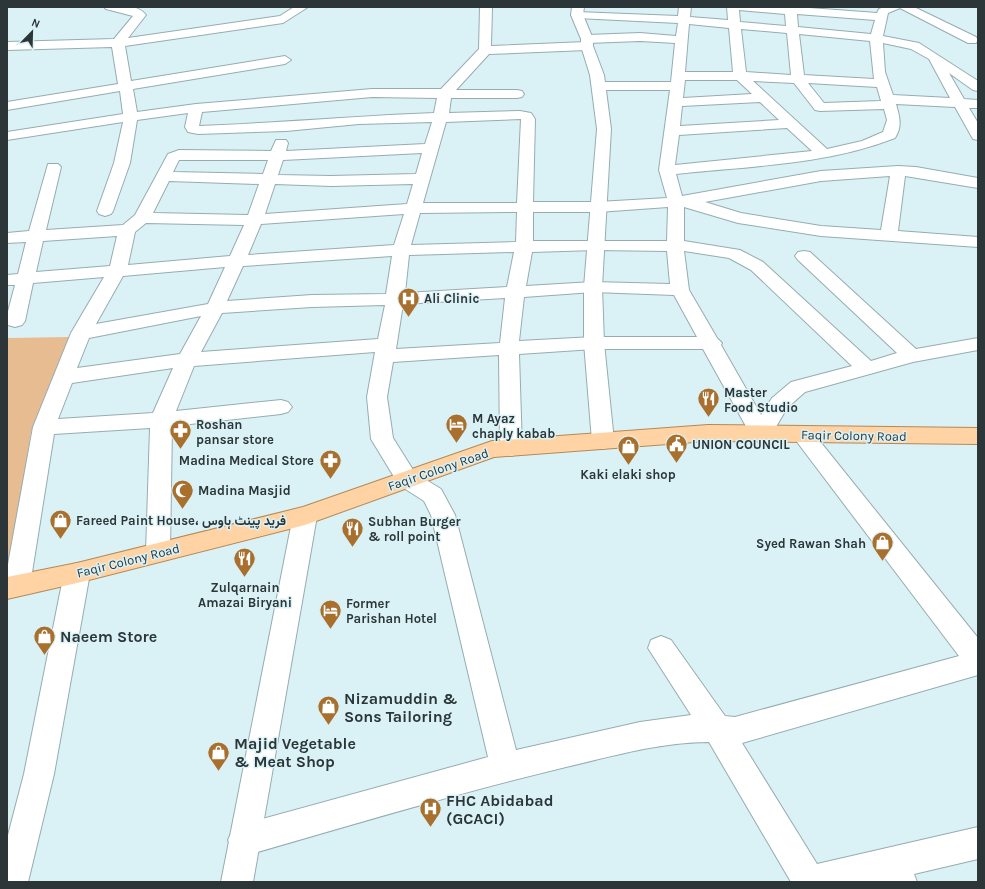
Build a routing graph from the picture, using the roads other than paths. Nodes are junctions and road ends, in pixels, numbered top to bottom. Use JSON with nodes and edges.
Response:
{"nodes":[{"id":1,"x":110,"y":7,"type":"edge"},
{"id":2,"x":302,"y":7,"type":"edge"},
{"id":3,"x":486,"y":7,"type":"edge"},
{"id":4,"x":685,"y":7,"type":"edge"},
{"id":5,"x":732,"y":7,"type":"edge"},
{"id":6,"x":741,"y":7,"type":"edge"},
{"id":7,"x":895,"y":7,"type":"edge"},
{"id":8,"x":905,"y":7,"type":"edge"},
{"id":9,"x":790,"y":9,"type":"edge"},
{"id":10,"x":577,"y":11,"type":"edge"},
{"id":11,"x":636,"y":12,"type":"edge"},
{"id":12,"x":881,"y":17,"type":"junction"},
{"id":13,"x":684,"y":20,"type":"junction"},
{"id":14,"x":733,"y":25,"type":"junction"},
{"id":15,"x":793,"y":31,"type":"junction"},
{"id":16,"x":876,"y":38,"type":"junction"},
{"id":17,"x":681,"y":40,"type":"junction"},
{"id":18,"x":975,"y":40,"type":"edge"},
{"id":19,"x":587,"y":42,"type":"junction"},
{"id":20,"x":118,"y":43,"type":"junction"},
{"id":21,"x":950,"y":43,"type":"dead end"},
{"id":22,"x":7,"y":46,"type":"edge"},
{"id":23,"x":485,"y":50,"type":"junction"},
{"id":24,"x":931,"y":51,"type":"junction"},
{"id":25,"x":284,"y":60,"type":"dead end"},
{"id":26,"x":740,"y":76,"type":"junction"},
{"id":27,"x":798,"y":79,"type":"junction"},
{"id":28,"x":883,"y":83,"type":"junction"},
{"id":29,"x":599,"y":86,"type":"junction"},
{"id":30,"x":126,"y":87,"type":"junction"},
{"id":31,"x":978,"y":87,"type":"edge"},
{"id":32,"x":677,"y":88,"type":"junction"},
{"id":33,"x":445,"y":93,"type":"junction"},
{"id":34,"x":517,"y":94,"type":"dead end"},
{"id":35,"x":763,"y":98,"type":"junction"},
{"id":36,"x":889,"y":102,"type":"junction"},
{"id":37,"x":960,"y":104,"type":"junction"},
{"id":38,"x":978,"y":104,"type":"edge"},
{"id":39,"x":7,"y":106,"type":"edge"},
{"id":40,"x":196,"y":108,"type":"junction"},
{"id":41,"x":441,"y":116,"type":"junction"},
{"id":42,"x":131,"y":117,"type":"junction"},
{"id":43,"x":791,"y":123,"type":"junction"},
{"id":44,"x":286,"y":127,"type":"junction"},
{"id":45,"x":672,"y":131,"type":"junction"},
{"id":46,"x":7,"y":136,"type":"edge"},
{"id":47,"x":978,"y":136,"type":"edge"},
{"id":48,"x":748,"y":144,"type":"junction"},
{"id":49,"x":431,"y":148,"type":"junction"},
{"id":50,"x":824,"y":154,"type":"junction"},
{"id":51,"x":277,"y":156,"type":"junction"},
{"id":52,"x":53,"y":167,"type":"dead end"},
{"id":53,"x":667,"y":170,"type":"junction"},
{"id":54,"x":898,"y":171,"type":"junction"},
{"id":55,"x":164,"y":176,"type":"junction"},
{"id":56,"x":422,"y":179,"type":"junction"},
{"id":57,"x":269,"y":180,"type":"junction"},
{"id":58,"x":978,"y":182,"type":"edge"},
{"id":59,"x":676,"y":202,"type":"junction"},
{"id":60,"x":526,"y":206,"type":"junction"},
{"id":61,"x":598,"y":207,"type":"junction"},
{"id":62,"x":413,"y":208,"type":"junction"},
{"id":63,"x":105,"y":211,"type":"dead end"},
{"id":64,"x":255,"y":220,"type":"junction"},
{"id":65,"x":134,"y":224,"type":"junction"},
{"id":66,"x":36,"y":236,"type":"junction"},
{"id":67,"x":889,"y":236,"type":"junction"},
{"id":68,"x":7,"y":238,"type":"edge"},
{"id":69,"x":978,"y":242,"type":"edge"},
{"id":70,"x":596,"y":245,"type":"junction"},
{"id":71,"x":675,"y":246,"type":"junction"},
{"id":72,"x":524,"y":248,"type":"junction"},
{"id":73,"x":401,"y":250,"type":"junction"},
{"id":74,"x":804,"y":256,"type":"dead end"},
{"id":75,"x":237,"y":261,"type":"junction"},
{"id":76,"x":118,"y":270,"type":"junction"},
{"id":77,"x":24,"y":278,"type":"junction"},
{"id":78,"x":7,"y":280,"type":"edge"},
{"id":79,"x":593,"y":286,"type":"junction"},
{"id":80,"x":680,"y":290,"type":"junction"},
{"id":81,"x":515,"y":293,"type":"junction"},
{"id":82,"x":395,"y":299,"type":"junction"},
{"id":83,"x":215,"y":308,"type":"junction"},
{"id":84,"x":15,"y":321,"type":"dead end"},
{"id":85,"x":81,"y":333,"type":"junction"},
{"id":86,"x":594,"y":343,"type":"junction"},
{"id":87,"x":712,"y":344,"type":"junction"},
{"id":88,"x":978,"y":344,"type":"edge"},
{"id":89,"x":508,"y":348,"type":"junction"},
{"id":90,"x":385,"y":350,"type":"junction"},
{"id":91,"x":912,"y":356,"type":"junction"},
{"id":92,"x":187,"y":360,"type":"junction"},
{"id":93,"x":867,"y":368,"type":"junction"},
{"id":94,"x":64,"y":377,"type":"junction"},
{"id":95,"x":281,"y":407,"type":"dead end"},
{"id":96,"x":161,"y":420,"type":"junction"},
{"id":97,"x":44,"y":427,"type":"junction"},
{"id":98,"x":761,"y":434,"type":"junction"},
{"id":99,"x":802,"y":434,"type":"junction"},
{"id":100,"x":978,"y":436,"type":"edge"},
{"id":101,"x":603,"y":441,"type":"junction"},
{"id":102,"x":511,"y":448,"type":"junction"},
{"id":103,"x":407,"y":480,"type":"junction"},
{"id":104,"x":305,"y":516,"type":"junction"},
{"id":105,"x":158,"y":552,"type":"junction"},
{"id":106,"x":77,"y":573,"type":"junction"},
{"id":107,"x":12,"y":587,"type":"edge"},
{"id":108,"x":661,"y":648,"type":"dead end"},
{"id":109,"x":978,"y":659,"type":"edge"},
{"id":110,"x":978,"y":663,"type":"edge"},
{"id":111,"x":716,"y":727,"type":"junction"},
{"id":112,"x":505,"y":766,"type":"junction"},
{"id":113,"x":244,"y":840,"type":"junction"},
{"id":114,"x":978,"y":843,"type":"edge"},
{"id":115,"x":895,"y":873,"type":"edge"},
{"id":116,"x":12,"y":882,"type":"edge"},
{"id":117,"x":237,"y":882,"type":"edge"},
{"id":118,"x":809,"y":882,"type":"edge"}],
"edges":[{"from":1,"to":20,"type":"street"},
{"from":2,"to":20,"type":"street"},
{"from":3,"to":23,"type":"street"},
{"from":4,"to":13,"type":"street"},
{"from":5,"to":14,"type":"street"},
{"from":6,"to":9,"type":"street"},
{"from":7,"to":12,"type":"street"},
{"from":8,"to":18,"type":"street"},
{"from":9,"to":12,"type":"street"},
{"from":9,"to":15,"type":"street"},
{"from":10,"to":11,"type":"street"},
{"from":10,"to":19,"type":"street"},
{"from":11,"to":13,"type":"street"},
{"from":12,"to":16,"type":"street"},
{"from":13,"to":14,"type":"street"},
{"from":13,"to":17,"type":"street"},
{"from":14,"to":15,"type":"street"},
{"from":14,"to":26,"type":"street"},
{"from":15,"to":16,"type":"street"},
{"from":15,"to":27,"type":"street"},
{"from":16,"to":24,"type":"street"},
{"from":16,"to":28,"type":"street"},
{"from":17,"to":19,"type":"street"},
{"from":17,"to":32,"type":"street"},
{"from":18,"to":21,"type":"street"},
{"from":19,"to":23,"type":"street"},
{"from":19,"to":29,"type":"street"},
{"from":20,"to":22,"type":"street"},
{"from":20,"to":30,"type":"street"},
{"from":23,"to":33,"type":"street"},
{"from":24,"to":31,"type":"street"},
{"from":24,"to":37,"type":"street"},
{"from":25,"to":30,"type":"street"},
{"from":26,"to":27,"type":"street"},
{"from":26,"to":32,"type":"street"},
{"from":26,"to":35,"type":"street"},
{"from":27,"to":28,"type":"street"},
{"from":27,"to":36,"type":"street"},
{"from":28,"to":36,"type":"street"},
{"from":29,"to":32,"type":"street"},
{"from":29,"to":61,"type":"street"},
{"from":30,"to":39,"type":"street"},
{"from":30,"to":42,"type":"street"},
{"from":32,"to":35,"type":"street"},
{"from":32,"to":45,"type":"street"},
{"from":33,"to":34,"type":"street"},
{"from":33,"to":40,"type":"street"},
{"from":33,"to":41,"type":"street"},
{"from":35,"to":43,"type":"street"},
{"from":36,"to":37,"type":"street"},
{"from":36,"to":50,"type":"street"},
{"from":37,"to":38,"type":"street"},
{"from":37,"to":47,"type":"street"},
{"from":40,"to":42,"type":"street"},
{"from":40,"to":44,"type":"street"},
{"from":41,"to":44,"type":"street"},
{"from":41,"to":49,"type":"street"},
{"from":41,"to":60,"type":"street"},
{"from":42,"to":46,"type":"street"},
{"from":42,"to":63,"type":"street"},
{"from":43,"to":48,"type":"street"},
{"from":43,"to":50,"type":"street"},
{"from":44,"to":51,"type":"street"},
{"from":45,"to":48,"type":"street"},
{"from":45,"to":53,"type":"street"},
{"from":48,"to":50,"type":"street"},
{"from":48,"to":53,"type":"street"},
{"from":49,"to":51,"type":"street"},
{"from":49,"to":56,"type":"street"},
{"from":51,"to":55,"type":"street"},
{"from":51,"to":57,"type":"street"},
{"from":52,"to":66,"type":"street"},
{"from":53,"to":59,"type":"street"},
{"from":54,"to":58,"type":"street"},
{"from":54,"to":59,"type":"street"},
{"from":54,"to":67,"type":"street"},
{"from":55,"to":57,"type":"street"},
{"from":55,"to":65,"type":"street"},
{"from":56,"to":57,"type":"street"},
{"from":56,"to":62,"type":"street"},
{"from":57,"to":64,"type":"street"},
{"from":59,"to":61,"type":"street"},
{"from":59,"to":67,"type":"street"},
{"from":59,"to":71,"type":"street"},
{"from":60,"to":61,"type":"street"},
{"from":60,"to":62,"type":"street"},
{"from":60,"to":72,"type":"street"},
{"from":61,"to":70,"type":"street"},
{"from":62,"to":64,"type":"street"},
{"from":62,"to":73,"type":"street"},
{"from":64,"to":65,"type":"street"},
{"from":64,"to":75,"type":"street"},
{"from":65,"to":66,"type":"street"},
{"from":65,"to":76,"type":"street"},
{"from":66,"to":68,"type":"street"},
{"from":66,"to":77,"type":"street"},
{"from":67,"to":69,"type":"street"},
{"from":70,"to":71,"type":"street"},
{"from":70,"to":72,"type":"street"},
{"from":70,"to":79,"type":"street"},
{"from":71,"to":80,"type":"street"},
{"from":71,"to":93,"type":"street"},
{"from":72,"to":73,"type":"street"},
{"from":72,"to":81,"type":"street"},
{"from":73,"to":75,"type":"street"},
{"from":73,"to":82,"type":"street"},
{"from":74,"to":91,"type":"street"},
{"from":75,"to":76,"type":"street"},
{"from":75,"to":83,"type":"street"},
{"from":76,"to":77,"type":"street"},
{"from":76,"to":85,"type":"street"},
{"from":77,"to":78,"type":"street"},
{"from":77,"to":84,"type":"street"},
{"from":79,"to":80,"type":"street"},
{"from":79,"to":81,"type":"street"},
{"from":79,"to":86,"type":"street"},
{"from":80,"to":87,"type":"street"},
{"from":81,"to":82,"type":"street"},
{"from":81,"to":89,"type":"street"},
{"from":82,"to":83,"type":"street"},
{"from":82,"to":90,"type":"street"},
{"from":83,"to":85,"type":"street"},
{"from":83,"to":92,"type":"street"},
{"from":85,"to":94,"type":"street"},
{"from":86,"to":87,"type":"street"},
{"from":86,"to":89,"type":"street"},
{"from":86,"to":101,"type":"street"},
{"from":87,"to":98,"type":"street"},
{"from":88,"to":91,"type":"street"},
{"from":89,"to":90,"type":"street"},
{"from":89,"to":102,"type":"street"},
{"from":90,"to":92,"type":"street"},
{"from":90,"to":103,"type":"street"},
{"from":91,"to":93,"type":"street"},
{"from":92,"to":94,"type":"street"},
{"from":92,"to":96,"type":"street"},
{"from":93,"to":98,"type":"street"},
{"from":94,"to":97,"type":"street"},
{"from":95,"to":96,"type":"street"},
{"from":96,"to":97,"type":"street"},
{"from":96,"to":105,"type":"street"},
{"from":97,"to":107,"type":"street"},
{"from":98,"to":99,"type":"main road","name":"Faqir Colony Road"},
{"from":98,"to":101,"type":"main road","name":"Faqir Colony Road"},
{"from":99,"to":100,"type":"main road","name":"Faqir Colony Road"},
{"from":99,"to":109,"type":"street"},
{"from":101,"to":102,"type":"main road","name":"Faqir Colony Road"},
{"from":102,"to":103,"type":"main road","name":"Faqir Colony Road"},
{"from":103,"to":104,"type":"main road","name":"Faqir Colony Road"},
{"from":103,"to":112,"type":"street"},
{"from":104,"to":105,"type":"main road","name":"Faqir Colony Road"},
{"from":104,"to":113,"type":"street"},
{"from":105,"to":106,"type":"main road","name":"Faqir Colony Road"},
{"from":106,"to":107,"type":"main road","name":"Faqir Colony Road"},
{"from":106,"to":116,"type":"street"},
{"from":108,"to":111,"type":"street"},
{"from":110,"to":111,"type":"street"},
{"from":111,"to":112,"type":"street"},
{"from":111,"to":118,"type":"street"},
{"from":112,"to":113,"type":"street"},
{"from":113,"to":117,"type":"street"},
{"from":114,"to":115,"type":"street"},
{"from":115,"to":118,"type":"street"}]}
